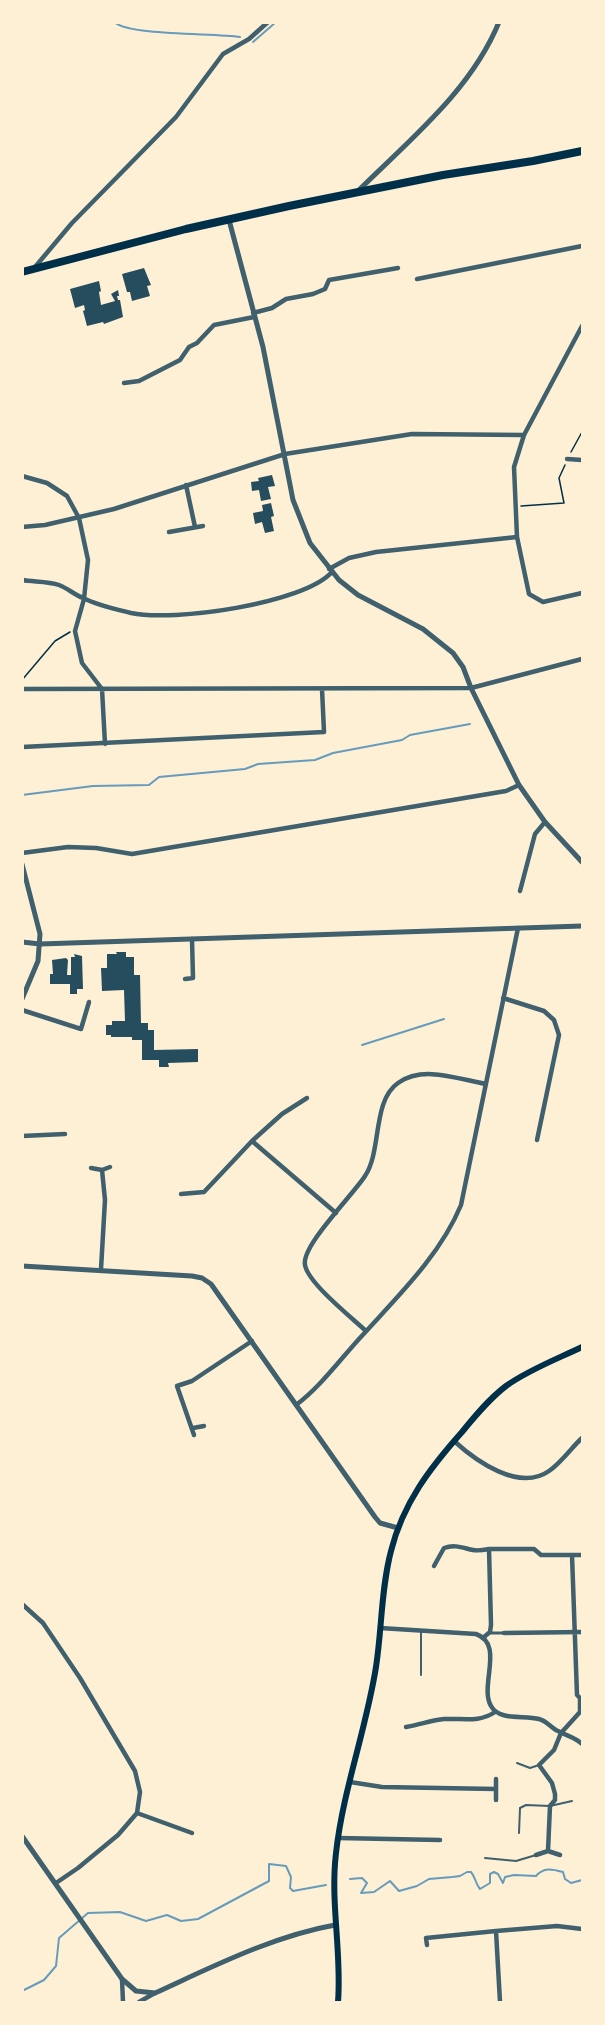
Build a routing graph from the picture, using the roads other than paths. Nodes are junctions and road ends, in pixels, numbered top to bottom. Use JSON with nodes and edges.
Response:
{"nodes":[{"id":1,"x":268,"y":22,"type":"edge"},
{"id":2,"x":499,"y":22,"type":"edge"},
{"id":3,"x":582,"y":151,"type":"edge"},
{"id":4,"x":357,"y":192,"type":"junction"},
{"id":5,"x":229,"y":219,"type":"junction"},
{"id":6,"x":582,"y":246,"type":"edge"},
{"id":7,"x":398,"y":268,"type":"dead end"},
{"id":8,"x":33,"y":269,"type":"junction"},
{"id":9,"x":22,"y":272,"type":"edge"},
{"id":10,"x":417,"y":279,"type":"dead end"},
{"id":11,"x":254,"y":315,"type":"junction"},
{"id":12,"x":582,"y":326,"type":"edge"},
{"id":13,"x":124,"y":383,"type":"dead end"},
{"id":14,"x":524,"y":435,"type":"junction"},
{"id":15,"x":285,"y":454,"type":"junction"},
{"id":16,"x":567,"y":459,"type":"road end"},
{"id":17,"x":582,"y":460,"type":"edge"},
{"id":18,"x":22,"y":476,"type":"edge"},
{"id":19,"x":186,"y":485,"type":"junction"},
{"id":20,"x":79,"y":518,"type":"junction"},
{"id":21,"x":203,"y":526,"type":"dead end"},
{"id":22,"x":22,"y":527,"type":"edge"},
{"id":23,"x":195,"y":527,"type":"junction"},
{"id":24,"x":169,"y":532,"type":"dead end"},
{"id":25,"x":517,"y":537,"type":"junction"},
{"id":26,"x":331,"y":571,"type":"junction"},
{"id":27,"x":22,"y":580,"type":"edge"},
{"id":28,"x":582,"y":593,"type":"edge"},
{"id":29,"x":84,"y":599,"type":"junction"},
{"id":30,"x":582,"y":659,"type":"edge"},
{"id":31,"x":471,"y":688,"type":"junction"},
{"id":32,"x":22,"y":689,"type":"edge"},
{"id":33,"x":102,"y":689,"type":"junction"},
{"id":34,"x":322,"y":689,"type":"junction"},
{"id":35,"x":105,"y":744,"type":"junction"},
{"id":36,"x":22,"y":747,"type":"edge"},
{"id":37,"x":519,"y":785,"type":"junction"},
{"id":38,"x":545,"y":822,"type":"junction"},
{"id":39,"x":22,"y":854,"type":"edge"},
{"id":40,"x":582,"y":862,"type":"edge"},
{"id":41,"x":22,"y":864,"type":"edge"},
{"id":42,"x":524,"y":877,"type":"junction"},
{"id":43,"x":532,"y":879,"type":"dead end"},
{"id":44,"x":520,"y":891,"type":"dead end"},
{"id":45,"x":582,"y":926,"type":"edge"},
{"id":46,"x":518,"y":928,"type":"junction"},
{"id":47,"x":192,"y":939,"type":"junction"},
{"id":48,"x":22,"y":942,"type":"edge"},
{"id":49,"x":40,"y":944,"type":"junction"},
{"id":50,"x":185,"y":979,"type":"dead end"},
{"id":51,"x":503,"y":998,"type":"junction"},
{"id":52,"x":22,"y":999,"type":"edge"},
{"id":53,"x":89,"y":1002,"type":"dead end"},
{"id":54,"x":22,"y":1011,"type":"edge"},
{"id":55,"x":486,"y":1084,"type":"junction"},
{"id":56,"x":307,"y":1098,"type":"dead end"},
{"id":57,"x":65,"y":1134,"type":"dead end"},
{"id":58,"x":22,"y":1136,"type":"edge"},
{"id":59,"x":537,"y":1140,"type":"dead end"},
{"id":60,"x":252,"y":1141,"type":"junction"},
{"id":61,"x":110,"y":1167,"type":"dead end"},
{"id":62,"x":91,"y":1168,"type":"dead end"},
{"id":63,"x":102,"y":1170,"type":"junction"},
{"id":64,"x":181,"y":1194,"type":"dead end"},
{"id":65,"x":336,"y":1213,"type":"junction"},
{"id":66,"x":22,"y":1266,"type":"edge"},
{"id":67,"x":100,"y":1269,"type":"junction"},
{"id":68,"x":366,"y":1331,"type":"junction"},
{"id":69,"x":252,"y":1341,"type":"junction"},
{"id":70,"x":582,"y":1347,"type":"edge"},
{"id":71,"x":174,"y":1380,"type":"dead end"},
{"id":72,"x":177,"y":1386,"type":"junction"},
{"id":73,"x":296,"y":1405,"type":"junction"},
{"id":74,"x":204,"y":1426,"type":"dead end"},
{"id":75,"x":193,"y":1428,"type":"junction"},
{"id":76,"x":194,"y":1436,"type":"dead end"},
{"id":77,"x":582,"y":1438,"type":"edge"},
{"id":78,"x":454,"y":1441,"type":"junction"},
{"id":79,"x":398,"y":1528,"type":"junction"},
{"id":80,"x":489,"y":1550,"type":"junction"},
{"id":81,"x":573,"y":1555,"type":"junction"},
{"id":82,"x":582,"y":1555,"type":"edge"},
{"id":83,"x":434,"y":1566,"type":"dead end"},
{"id":84,"x":22,"y":1604,"type":"edge"},
{"id":85,"x":380,"y":1628,"type":"junction"},
{"id":86,"x":421,"y":1632,"type":"junction"},
{"id":87,"x":576,"y":1632,"type":"junction"},
{"id":88,"x":582,"y":1632,"type":"edge"},
{"id":89,"x":504,"y":1633,"type":"joint"},
{"id":90,"x":486,"y":1635,"type":"junction"},
{"id":91,"x":421,"y":1675,"type":"dead end"},
{"id":92,"x":495,"y":1712,"type":"junction"},
{"id":93,"x":406,"y":1727,"type":"dead end"},
{"id":94,"x":561,"y":1733,"type":"junction"},
{"id":95,"x":582,"y":1744,"type":"edge"},
{"id":96,"x":517,"y":1763,"type":"dead end"},
{"id":97,"x":539,"y":1765,"type":"junction"},
{"id":98,"x":496,"y":1779,"type":"dead end"},
{"id":99,"x":350,"y":1782,"type":"junction"},
{"id":100,"x":496,"y":1790,"type":"junction"},
{"id":101,"x":496,"y":1800,"type":"dead end"},
{"id":102,"x":572,"y":1801,"type":"dead end"},
{"id":103,"x":550,"y":1806,"type":"junction"},
{"id":104,"x":137,"y":1814,"type":"junction"},
{"id":105,"x":192,"y":1833,"type":"dead end"},
{"id":106,"x":519,"y":1833,"type":"dead end"},
{"id":107,"x":22,"y":1836,"type":"edge"},
{"id":108,"x":338,"y":1838,"type":"junction"},
{"id":109,"x":440,"y":1839,"type":"dead end"},
{"id":110,"x":548,"y":1851,"type":"junction"},
{"id":111,"x":536,"y":1855,"type":"joint"},
{"id":112,"x":560,"y":1855,"type":"dead end"},
{"id":113,"x":484,"y":1858,"type":"dead end"},
{"id":114,"x":56,"y":1883,"type":"junction"},
{"id":115,"x":336,"y":1925,"type":"junction"},
{"id":116,"x":425,"y":1929,"type":"dead end"},
{"id":117,"x":582,"y":1929,"type":"edge"},
{"id":118,"x":496,"y":1931,"type":"junction"},
{"id":119,"x":426,"y":1938,"type":"junction"},
{"id":120,"x":427,"y":1945,"type":"dead end"},
{"id":121,"x":122,"y":1979,"type":"junction"},
{"id":122,"x":155,"y":1993,"type":"junction"},
{"id":123,"x":123,"y":2002,"type":"edge"},
{"id":124,"x":139,"y":2002,"type":"edge"},
{"id":125,"x":339,"y":2002,"type":"edge"},
{"id":126,"x":500,"y":2002,"type":"edge"}],
"edges":[{"from":1,"to":8,"type":"street"},
{"from":2,"to":4,"type":"street"},
{"from":3,"to":4,"type":"highway"},
{"from":4,"to":5,"type":"highway"},
{"from":5,"to":8,"type":"highway"},
{"from":5,"to":11,"type":"street"},
{"from":6,"to":10,"type":"street"},
{"from":7,"to":11,"type":"street"},
{"from":8,"to":9,"type":"highway"},
{"from":11,"to":13,"type":"street"},
{"from":11,"to":15,"type":"street"},
{"from":12,"to":14,"type":"street"},
{"from":14,"to":15,"type":"street"},
{"from":14,"to":25,"type":"street"},
{"from":15,"to":19,"type":"street"},
{"from":15,"to":26,"type":"street"},
{"from":16,"to":17,"type":"street"},
{"from":18,"to":20,"type":"street"},
{"from":19,"to":20,"type":"street"},
{"from":19,"to":23,"type":"street"},
{"from":20,"to":22,"type":"street"},
{"from":20,"to":29,"type":"street"},
{"from":21,"to":23,"type":"street"},
{"from":23,"to":24,"type":"street"},
{"from":25,"to":26,"type":"street"},
{"from":25,"to":28,"type":"street"},
{"from":26,"to":29,"type":"street"},
{"from":26,"to":31,"type":"street"},
{"from":27,"to":29,"type":"street"},
{"from":29,"to":33,"type":"street"},
{"from":30,"to":31,"type":"street"},
{"from":31,"to":34,"type":"street"},
{"from":31,"to":37,"type":"street"},
{"from":32,"to":33,"type":"street"},
{"from":33,"to":34,"type":"street"},
{"from":33,"to":35,"type":"street"},
{"from":34,"to":35,"type":"street"},
{"from":35,"to":36,"type":"street"},
{"from":37,"to":38,"type":"street"},
{"from":37,"to":39,"type":"street"},
{"from":38,"to":40,"type":"street"},
{"from":38,"to":42,"type":"street"},
{"from":41,"to":49,"type":"street"},
{"from":42,"to":43,"type":"street"},
{"from":42,"to":44,"type":"street"},
{"from":45,"to":46,"type":"street"},
{"from":46,"to":47,"type":"street"},
{"from":46,"to":51,"type":"street"},
{"from":47,"to":49,"type":"street"},
{"from":47,"to":50,"type":"street"},
{"from":48,"to":49,"type":"street"},
{"from":49,"to":52,"type":"street"},
{"from":51,"to":55,"type":"street"},
{"from":51,"to":59,"type":"street"},
{"from":53,"to":54,"type":"street"},
{"from":55,"to":65,"type":"street"},
{"from":55,"to":68,"type":"street"},
{"from":56,"to":60,"type":"street"},
{"from":57,"to":58,"type":"street"},
{"from":60,"to":64,"type":"street"},
{"from":60,"to":65,"type":"street"},
{"from":61,"to":63,"type":"street"},
{"from":62,"to":63,"type":"street"},
{"from":63,"to":67,"type":"street"},
{"from":65,"to":68,"type":"street"},
{"from":66,"to":67,"type":"street"},
{"from":67,"to":69,"type":"street"},
{"from":68,"to":73,"type":"street"},
{"from":69,"to":72,"type":"street"},
{"from":69,"to":73,"type":"street"},
{"from":70,"to":78,"type":"main road"},
{"from":71,"to":72,"type":"street"},
{"from":72,"to":75,"type":"street"},
{"from":73,"to":79,"type":"street"},
{"from":74,"to":75,"type":"street"},
{"from":75,"to":76,"type":"street"},
{"from":77,"to":78,"type":"street"},
{"from":78,"to":79,"type":"main road"},
{"from":79,"to":85,"type":"main road"},
{"from":80,"to":81,"type":"street"},
{"from":80,"to":83,"type":"street"},
{"from":80,"to":90,"type":"street"},
{"from":81,"to":82,"type":"street"},
{"from":81,"to":87,"type":"street"},
{"from":84,"to":104,"type":"street"},
{"from":85,"to":86,"type":"street"},
{"from":85,"to":99,"type":"main road"},
{"from":86,"to":90,"type":"street"},
{"from":86,"to":91,"type":"lane"},
{"from":87,"to":88,"type":"street"},
{"from":87,"to":89,"type":"street"},
{"from":87,"to":94,"type":"street"},
{"from":89,"to":90,"type":"street"},
{"from":90,"to":92,"type":"street"},
{"from":92,"to":93,"type":"street"},
{"from":92,"to":94,"type":"street"},
{"from":94,"to":95,"type":"street"},
{"from":94,"to":97,"type":"street"},
{"from":96,"to":97,"type":"lane"},
{"from":97,"to":103,"type":"street"},
{"from":98,"to":100,"type":"street"},
{"from":99,"to":100,"type":"street"},
{"from":99,"to":108,"type":"main road"},
{"from":100,"to":101,"type":"street"},
{"from":102,"to":103,"type":"lane"},
{"from":103,"to":106,"type":"lane"},
{"from":103,"to":110,"type":"street"},
{"from":104,"to":105,"type":"street"},
{"from":104,"to":114,"type":"street"},
{"from":107,"to":114,"type":"street"},
{"from":108,"to":109,"type":"street"},
{"from":108,"to":115,"type":"main road"},
{"from":110,"to":111,"type":"street"},
{"from":110,"to":112,"type":"street"},
{"from":111,"to":113,"type":"lane"},
{"from":114,"to":121,"type":"street"},
{"from":115,"to":122,"type":"street"},
{"from":115,"to":125,"type":"main road"},
{"from":116,"to":119,"type":"street"},
{"from":117,"to":118,"type":"street"},
{"from":118,"to":119,"type":"street"},
{"from":118,"to":126,"type":"street"},
{"from":119,"to":120,"type":"street"},
{"from":121,"to":122,"type":"street"},
{"from":121,"to":123,"type":"street"},
{"from":122,"to":124,"type":"street"}]}
